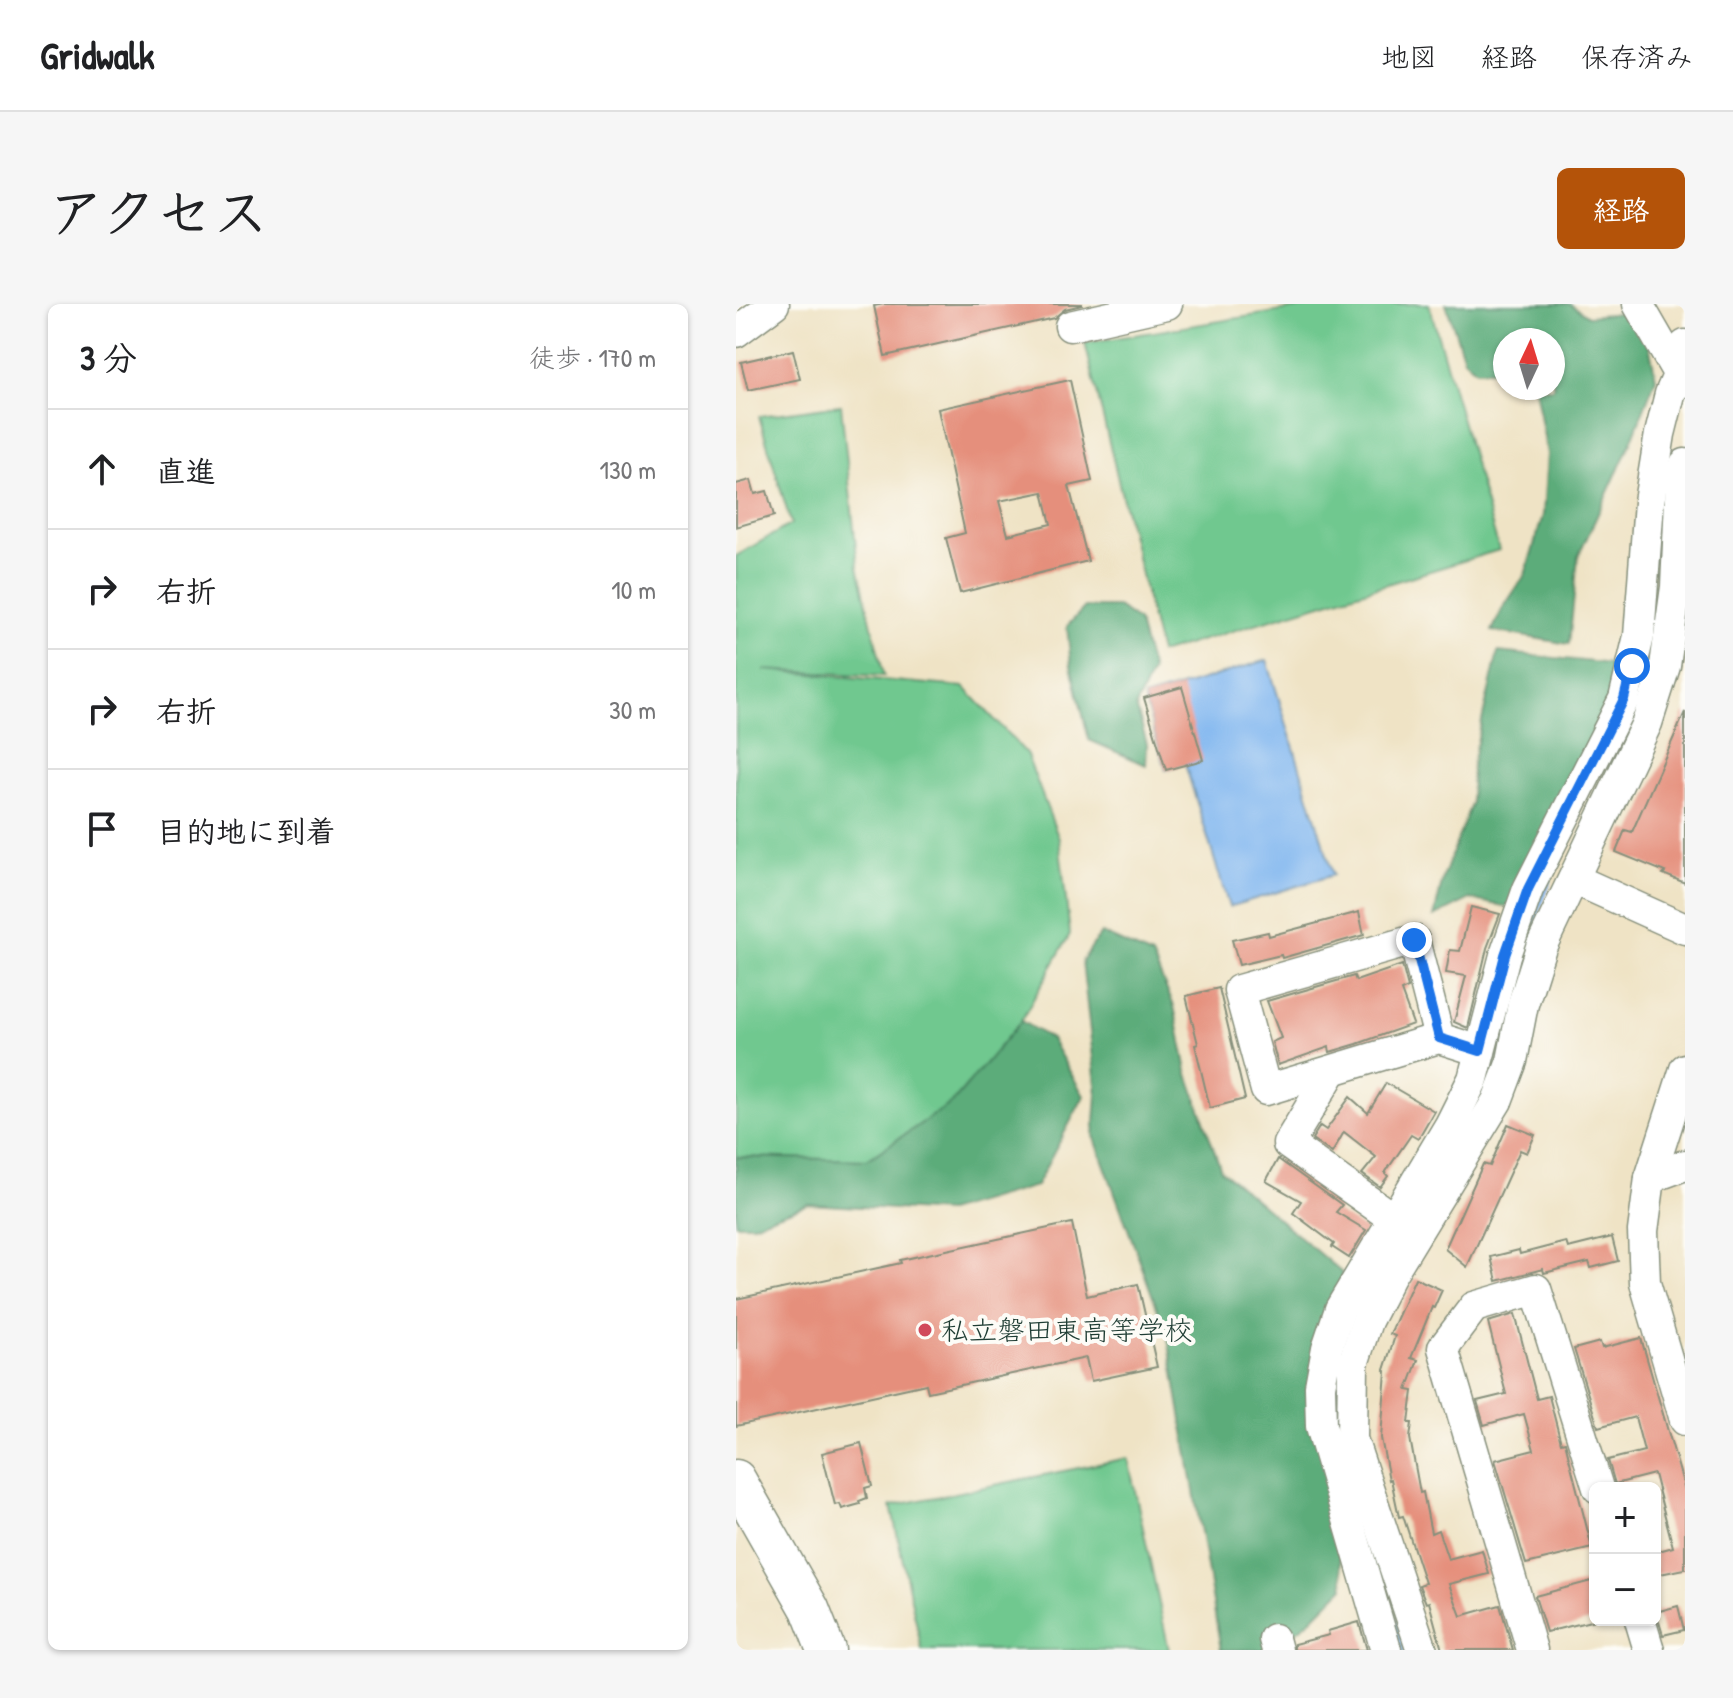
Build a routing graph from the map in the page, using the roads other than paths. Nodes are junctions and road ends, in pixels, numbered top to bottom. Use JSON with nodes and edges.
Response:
{"nodes":[{"id":1,"x":774,"y":304,"type":"edge"},
{"id":2,"x":1167,"y":304,"type":"edge"},
{"id":3,"x":1638,"y":304,"type":"edge"},
{"id":4,"x":1070,"y":326,"type":"dead end"},
{"id":5,"x":736,"y":332,"type":"edge"},
{"id":6,"x":1683,"y":368,"type":"edge"},
{"id":7,"x":1685,"y":464,"type":"edge"},
{"id":8,"x":1584,"y":779,"type":"junction"},
{"id":9,"x":1614,"y":795,"type":"junction"},
{"id":10,"x":1574,"y":879,"type":"junction"},
{"id":11,"x":1685,"y":929,"type":"edge"},
{"id":12,"x":1439,"y":1038,"type":"junction"},
{"id":13,"x":1480,"y":1051,"type":"junction"},
{"id":14,"x":1685,"y":1069,"type":"edge"},
{"id":15,"x":1332,"y":1071,"type":"junction"},
{"id":16,"x":1685,"y":1165,"type":"edge"},
{"id":17,"x":1650,"y":1178,"type":"junction"},
{"id":18,"x":1394,"y":1219,"type":"junction"},
{"id":19,"x":1379,"y":1269,"type":"junction"},
{"id":20,"x":1684,"y":1414,"type":"edge"},
{"id":21,"x":736,"y":1479,"type":"edge"},
{"id":22,"x":1596,"y":1482,"type":"edge"},
{"id":23,"x":1642,"y":1626,"type":"edge"},
{"id":24,"x":826,"y":1650,"type":"edge"},
{"id":25,"x":1386,"y":1650,"type":"edge"},
{"id":26,"x":1422,"y":1650,"type":"edge"},
{"id":27,"x":1532,"y":1650,"type":"edge"},
{"id":28,"x":1649,"y":1650,"type":"edge"}],
"edges":[{"from":1,"to":5,"type":"street"},
{"from":2,"to":4,"type":"street"},
{"from":3,"to":6,"type":"street"},
{"from":6,"to":8,"type":"street"},
{"from":7,"to":9,"type":"street"},
{"from":8,"to":9,"type":"street"},
{"from":8,"to":13,"type":"street"},
{"from":9,"to":10,"type":"street"},
{"from":10,"to":11,"type":"street"},
{"from":10,"to":19,"type":"street"},
{"from":12,"to":13,"type":"street"},
{"from":12,"to":15,"type":"street"},
{"from":12,"to":15,"type":"street"},
{"from":13,"to":18,"type":"street"},
{"from":14,"to":17,"type":"street"},
{"from":15,"to":18,"type":"street"},
{"from":16,"to":17,"type":"street"},
{"from":17,"to":20,"type":"street"},
{"from":18,"to":19,"type":"street"},
{"from":19,"to":25,"type":"street"},
{"from":19,"to":26,"type":"street"},
{"from":21,"to":24,"type":"main road"},
{"from":22,"to":27,"type":"street"},
{"from":23,"to":28,"type":"street"}]}
